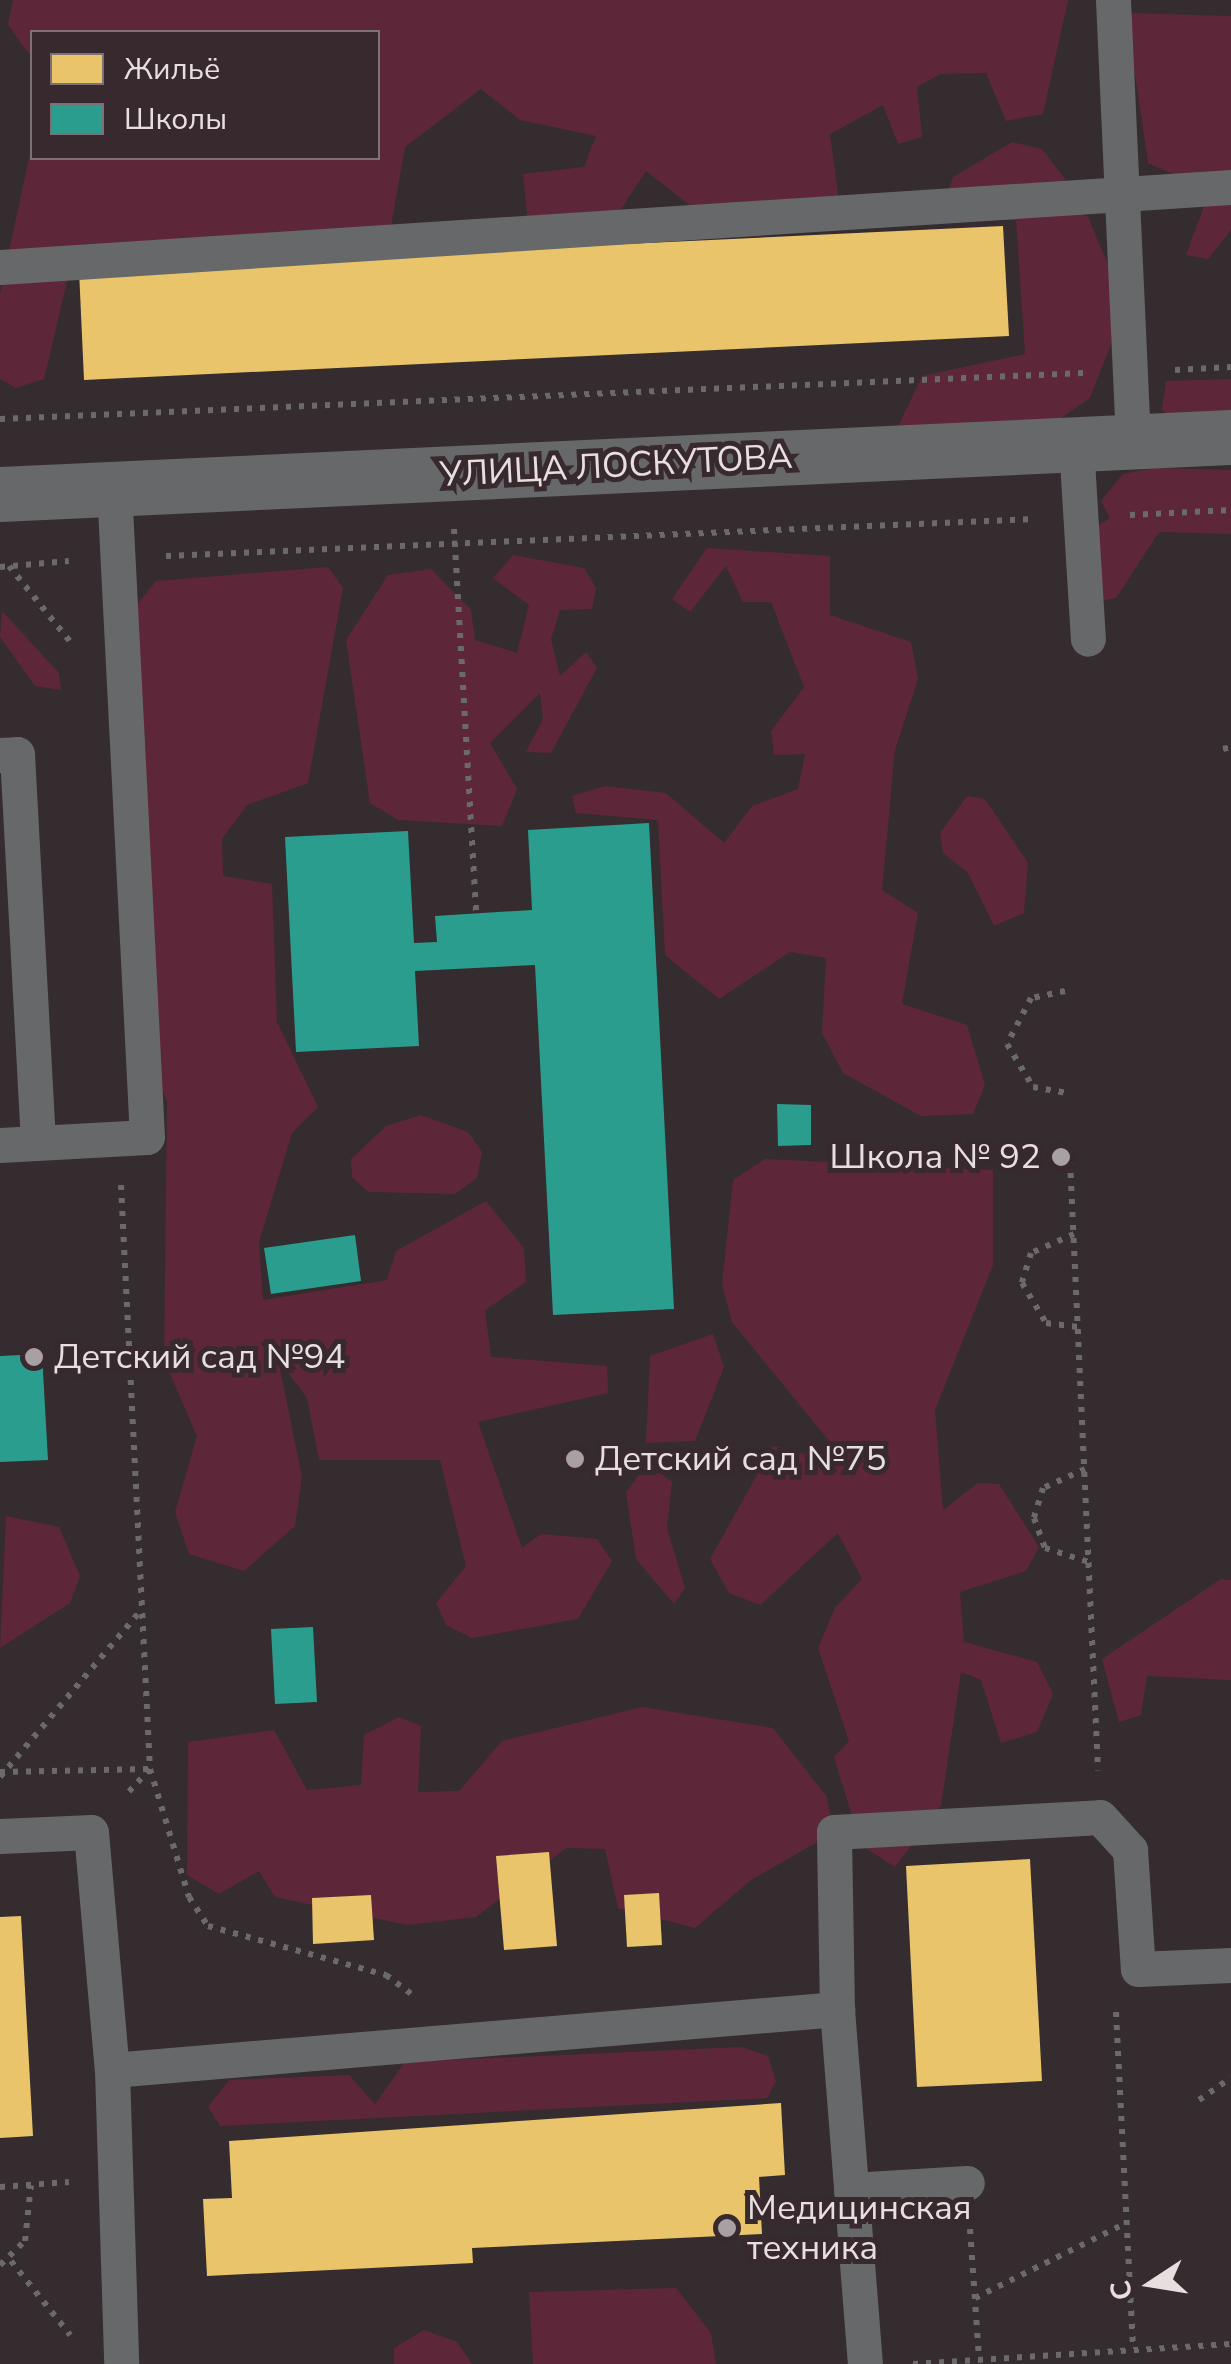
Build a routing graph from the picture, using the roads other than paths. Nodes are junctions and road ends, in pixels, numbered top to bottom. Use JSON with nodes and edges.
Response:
{"nodes":[{"id":1,"x":1113,"y":0,"type":"edge"},
{"id":2,"x":1231,"y":188,"type":"edge"},
{"id":3,"x":1122,"y":193,"type":"junction"},
{"id":4,"x":0,"y":267,"type":"edge"},
{"id":5,"x":1231,"y":437,"type":"edge"},
{"id":6,"x":1133,"y":442,"type":"junction"},
{"id":7,"x":1076,"y":444,"type":"junction"},
{"id":8,"x":114,"y":488,"type":"junction"},
{"id":9,"x":0,"y":494,"type":"edge"},
{"id":10,"x":1088,"y":640,"type":"dead end"},
{"id":11,"x":0,"y":755,"type":"edge"},
{"id":12,"x":38,"y":1142,"type":"junction"},
{"id":13,"x":0,"y":1145,"type":"edge"},
{"id":14,"x":0,"y":1836,"type":"edge"},
{"id":15,"x":1231,"y":1965,"type":"edge"},
{"id":16,"x":837,"y":2009,"type":"junction"},
{"id":17,"x":112,"y":2070,"type":"junction"},
{"id":18,"x":967,"y":2182,"type":"road end"},
{"id":19,"x":851,"y":2190,"type":"junction"},
{"id":20,"x":121,"y":2364,"type":"edge"},
{"id":21,"x":865,"y":2364,"type":"edge"}],
"edges":[{"from":1,"to":3,"type":"lane"},
{"from":2,"to":3,"type":"lane"},
{"from":3,"to":4,"type":"lane"},
{"from":3,"to":6,"type":"lane"},
{"from":5,"to":6,"type":"street","name":"УЛИЦА ЛОСКУТОВА"},
{"from":6,"to":7,"type":"street","name":"УЛИЦА ЛОСКУТОВА"},
{"from":7,"to":8,"type":"street","name":"УЛИЦА ЛОСКУТОВА"},
{"from":7,"to":10,"type":"lane"},
{"from":8,"to":9,"type":"street","name":"УЛИЦА ЛОСКУТОВА"},
{"from":8,"to":12,"type":"lane"},
{"from":11,"to":12,"type":"lane"},
{"from":12,"to":13,"type":"lane"},
{"from":14,"to":17,"type":"lane"},
{"from":15,"to":16,"type":"lane"},
{"from":16,"to":17,"type":"lane"},
{"from":16,"to":19,"type":"lane"},
{"from":17,"to":20,"type":"lane"},
{"from":18,"to":19,"type":"lane"},
{"from":19,"to":21,"type":"lane"}]}
